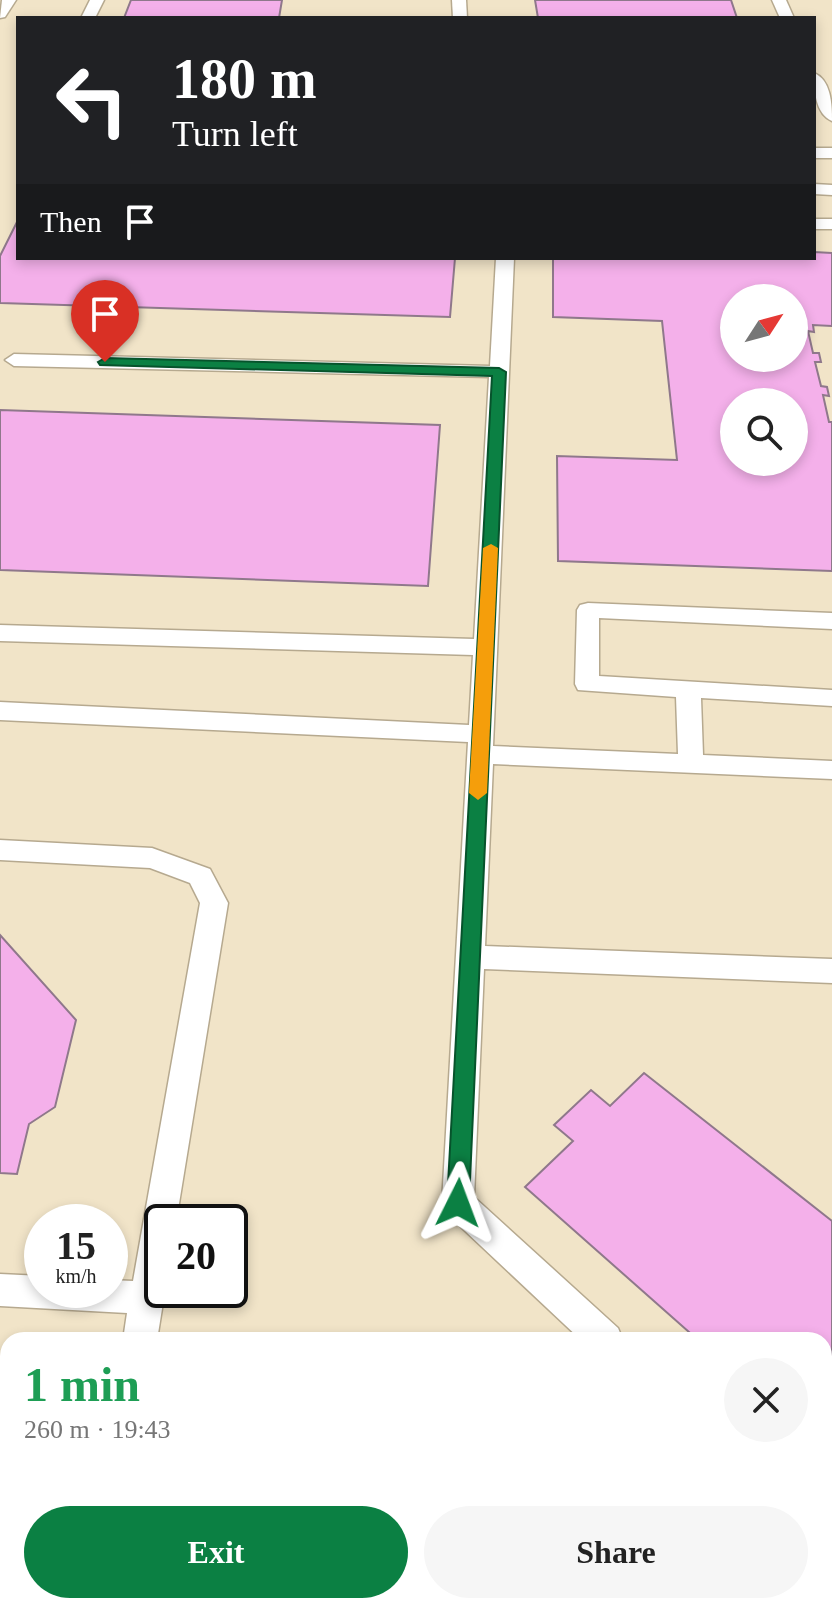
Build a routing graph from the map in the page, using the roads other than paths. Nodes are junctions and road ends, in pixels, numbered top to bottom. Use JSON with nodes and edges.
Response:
{"nodes":[{"id":1,"x":9,"y":0,"type":"edge"},
{"id":2,"x":0,"y":14,"type":"edge"},
{"id":3,"x":816,"y":81,"type":"edge"},
{"id":4,"x":832,"y":116,"type":"edge"},
{"id":5,"x":505,"y":260,"type":"edge"},
{"id":6,"x":14,"y":360,"type":"dead end"},
{"id":7,"x":499,"y":372,"type":"junction"},
{"id":8,"x":832,"y":621,"type":"edge"},
{"id":9,"x":0,"y":633,"type":"edge"},
{"id":10,"x":486,"y":647,"type":"junction"},
{"id":11,"x":688,"y":689,"type":"junction"},
{"id":12,"x":832,"y":698,"type":"edge"},
{"id":13,"x":0,"y":711,"type":"edge"},
{"id":14,"x":481,"y":744,"type":"junction"},
{"id":15,"x":691,"y":764,"type":"junction"},
{"id":16,"x":832,"y":770,"type":"edge"},
{"id":17,"x":0,"y":850,"type":"edge"},
{"id":18,"x":470,"y":957,"type":"junction"},
{"id":19,"x":832,"y":971,"type":"edge"},
{"id":20,"x":163,"y":1204,"type":"edge"},
{"id":21,"x":0,"y":1290,"type":"edge"},
{"id":22,"x":144,"y":1298,"type":"edge"},
{"id":23,"x":145,"y":1308,"type":"edge"},
{"id":24,"x":141,"y":1332,"type":"edge"},
{"id":25,"x":597,"y":1332,"type":"edge"}],
"edges":[{"from":1,"to":2,"type":"lane"},
{"from":3,"to":4,"type":"lane"},
{"from":5,"to":7,"type":"lane"},
{"from":6,"to":7,"type":"lane"},
{"from":7,"to":10,"type":"lane"},
{"from":8,"to":11,"type":"lane"},
{"from":9,"to":10,"type":"lane"},
{"from":10,"to":14,"type":"lane"},
{"from":11,"to":12,"type":"lane"},
{"from":11,"to":15,"type":"lane"},
{"from":13,"to":14,"type":"lane"},
{"from":14,"to":15,"type":"lane"},
{"from":14,"to":18,"type":"lane"},
{"from":15,"to":16,"type":"lane"},
{"from":17,"to":20,"type":"lane"},
{"from":18,"to":19,"type":"lane"},
{"from":18,"to":25,"type":"lane"},
{"from":21,"to":22,"type":"lane"},
{"from":23,"to":24,"type":"lane"}]}
